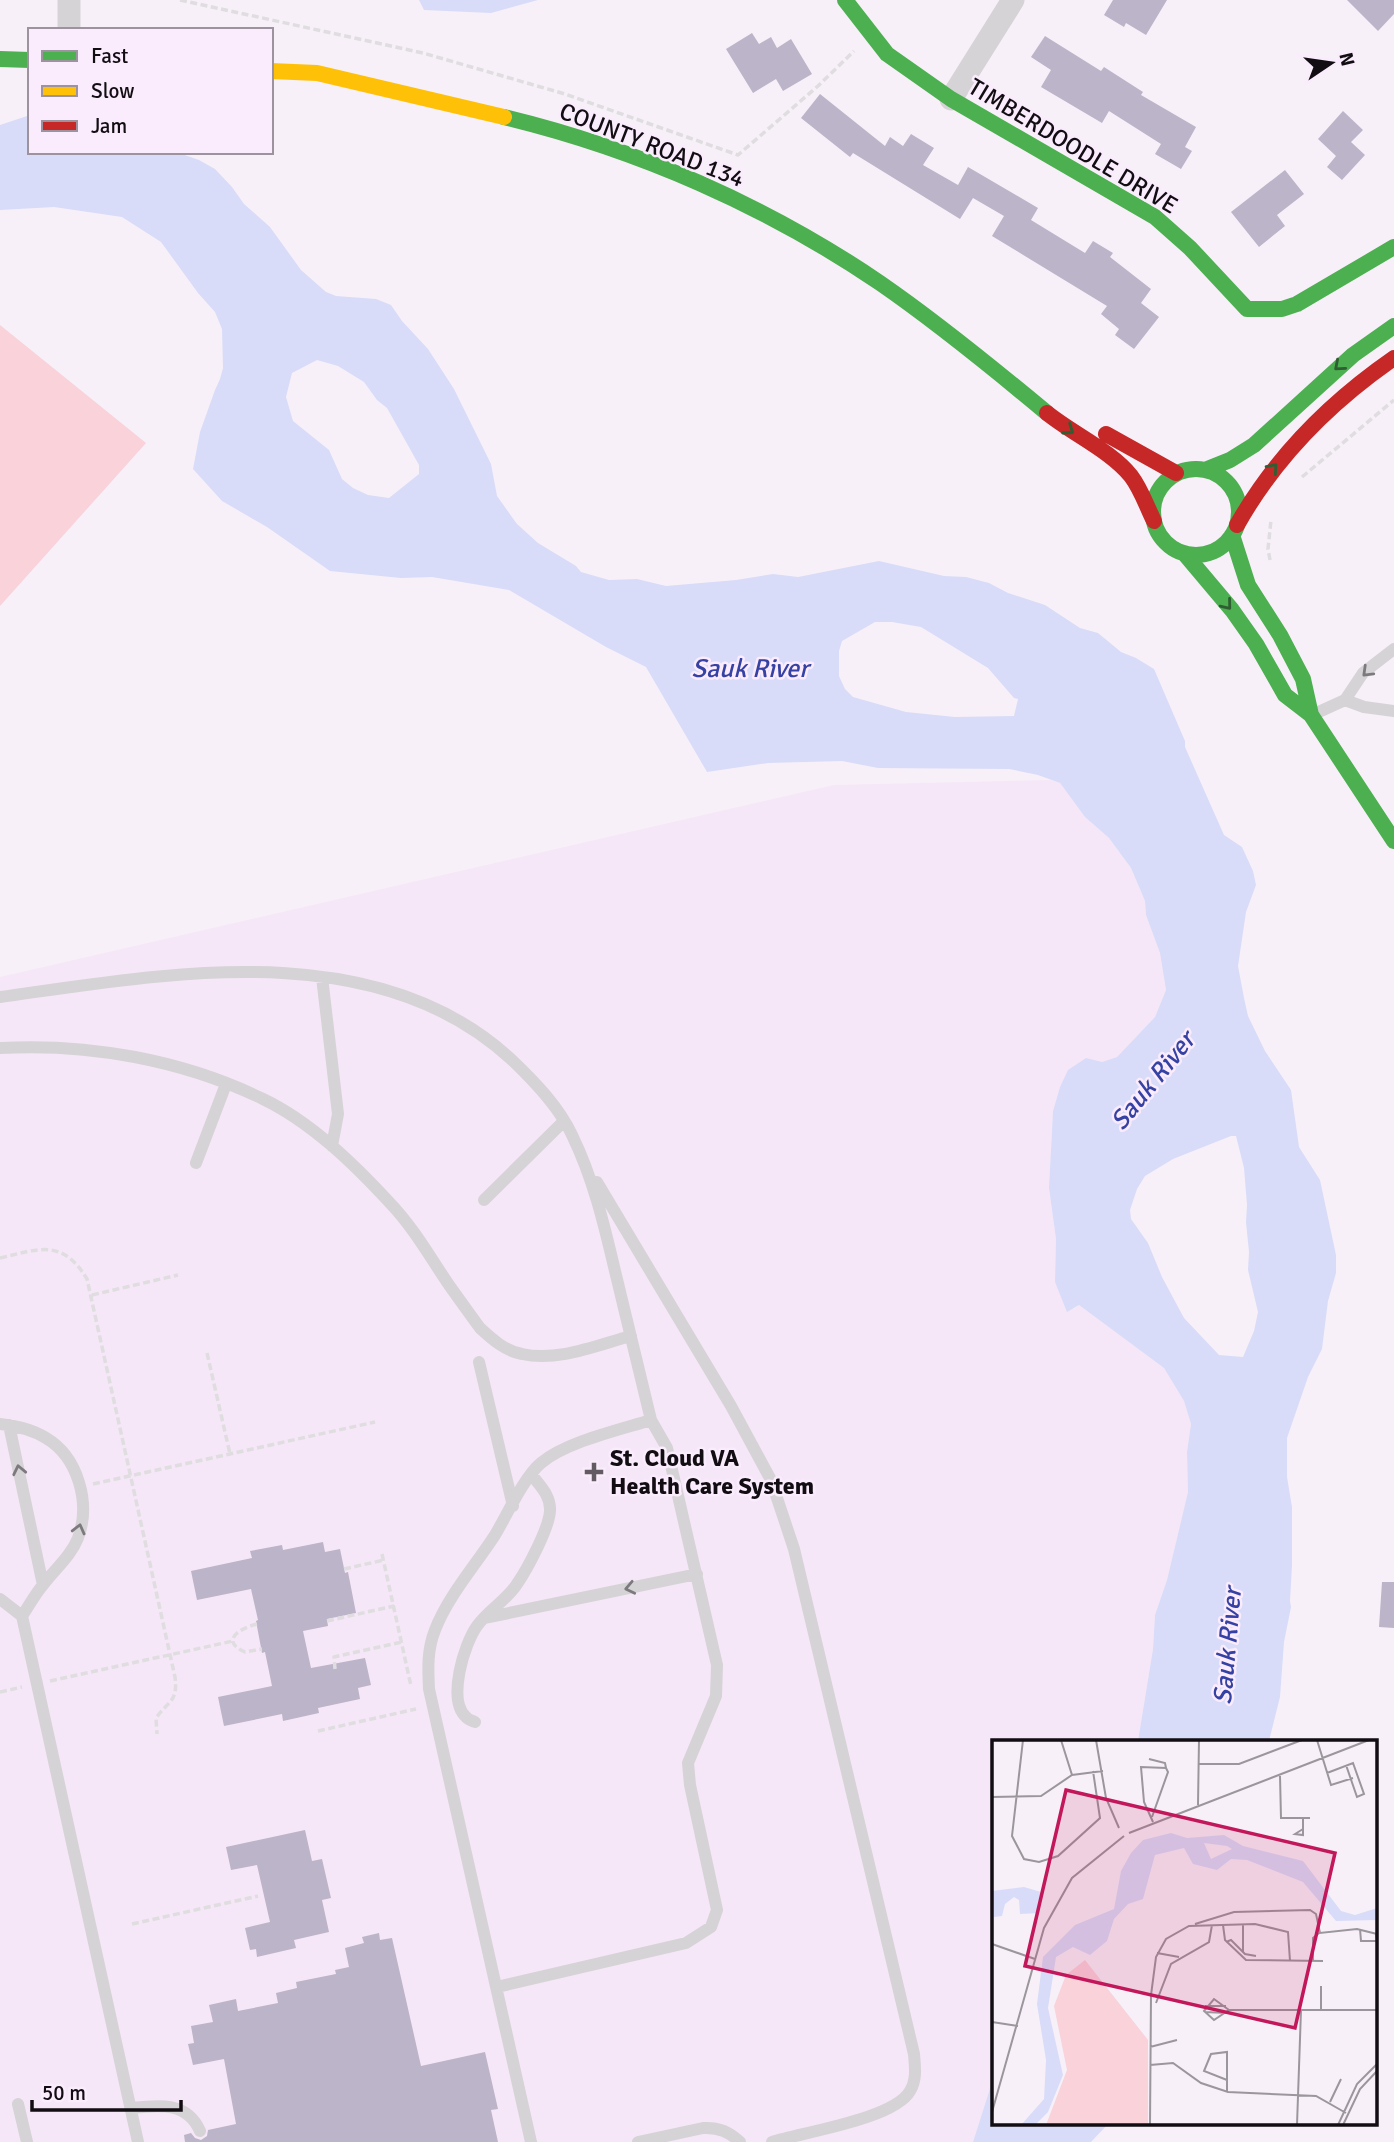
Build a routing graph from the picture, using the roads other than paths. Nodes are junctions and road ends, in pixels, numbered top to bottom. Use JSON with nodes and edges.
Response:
{"nodes":[{"id":1,"x":69,"y":0,"type":"edge"},
{"id":2,"x":845,"y":0,"type":"edge"},
{"id":3,"x":1013,"y":0,"type":"edge"},
{"id":4,"x":69,"y":28,"type":"edge"},
{"id":5,"x":0,"y":60,"type":"edge"},
{"id":6,"x":28,"y":60,"type":"edge"},
{"id":7,"x":273,"y":71,"type":"edge"},
{"id":8,"x":951,"y":99,"type":"junction"},
{"id":9,"x":1394,"y":247,"type":"edge"},
{"id":10,"x":1394,"y":326,"type":"edge"},
{"id":11,"x":979,"y":355,"type":"junction"},
{"id":12,"x":1394,"y":358,"type":"edge"},
{"id":13,"x":1205,"y":470,"type":"junction"},
{"id":14,"x":1176,"y":474,"type":"junction"},
{"id":15,"x":1154,"y":521,"type":"junction"},
{"id":16,"x":1234,"y":530,"type":"junction"},
{"id":17,"x":1184,"y":553,"type":"junction"},
{"id":18,"x":1394,"y":649,"type":"edge"},
{"id":19,"x":1345,"y":700,"type":"junction"},
{"id":20,"x":1394,"y":711,"type":"edge"},
{"id":21,"x":1311,"y":715,"type":"junction"},
{"id":22,"x":1394,"y":841,"type":"edge"},
{"id":23,"x":322,"y":977,"type":"junction"},
{"id":24,"x":0,"y":997,"type":"edge"},
{"id":25,"x":0,"y":1048,"type":"edge"},
{"id":26,"x":226,"y":1084,"type":"junction"},
{"id":27,"x":564,"y":1121,"type":"junction"},
{"id":28,"x":332,"y":1146,"type":"junction"},
{"id":29,"x":196,"y":1163,"type":"dead end"},
{"id":30,"x":586,"y":1164,"type":"junction"},
{"id":31,"x":484,"y":1200,"type":"dead end"},
{"id":32,"x":631,"y":1336,"type":"junction"},
{"id":33,"x":479,"y":1362,"type":"dead end"},
{"id":34,"x":651,"y":1420,"type":"junction"},
{"id":35,"x":5,"y":1425,"type":"edge"},
{"id":36,"x":531,"y":1474,"type":"junction"},
{"id":37,"x":513,"y":1506,"type":"junction"},
{"id":38,"x":697,"y":1574,"type":"junction"},
{"id":39,"x":43,"y":1585,"type":"junction"},
{"id":40,"x":0,"y":1599,"type":"edge"},
{"id":41,"x":22,"y":1616,"type":"junction"},
{"id":42,"x":483,"y":1619,"type":"junction"},
{"id":43,"x":475,"y":1722,"type":"dead end"},
{"id":44,"x":497,"y":1987,"type":"junction"},
{"id":45,"x":18,"y":2104,"type":"dead end"},
{"id":46,"x":131,"y":2108,"type":"junction"},
{"id":47,"x":200,"y":2132,"type":"dead end"},
{"id":48,"x":27,"y":2142,"type":"edge"},
{"id":49,"x":138,"y":2142,"type":"edge"},
{"id":50,"x":531,"y":2142,"type":"edge"},
{"id":51,"x":638,"y":2142,"type":"edge"},
{"id":52,"x":740,"y":2142,"type":"edge"},
{"id":53,"x":772,"y":2142,"type":"edge"}],
"edges":[{"from":1,"to":4,"type":"street"},
{"from":2,"to":8,"type":"street","name":"TIMBERDOODLE DRIVE"},
{"from":3,"to":8,"type":"street"},
{"from":5,"to":6,"type":"street"},
{"from":7,"to":11,"type":"street","name":"COUNTY ROAD 134"},
{"from":8,"to":9,"type":"street","name":"TIMBERDOODLE DRIVE"},
{"from":10,"to":13,"type":"street","one_way":true},
{"from":11,"to":14,"type":"street","name":"COUNTY ROAD 134"},
{"from":11,"to":15,"type":"street","name":"COUNTY ROAD 134","one_way":true},
{"from":16,"to":12,"type":"street","one_way":true},
{"from":13,"to":14,"type":"street"},
{"from":13,"to":16,"type":"street"},
{"from":14,"to":15,"type":"street"},
{"from":15,"to":17,"type":"street"},
{"from":16,"to":17,"type":"street"},
{"from":16,"to":21,"type":"street"},
{"from":17,"to":21,"type":"street","one_way":true},
{"from":18,"to":19,"type":"lane","one_way":true},
{"from":19,"to":20,"type":"lane"},
{"from":19,"to":21,"type":"lane"},
{"from":21,"to":22,"type":"street"},
{"from":23,"to":24,"type":"lane"},
{"from":23,"to":27,"type":"lane"},
{"from":23,"to":28,"type":"lane"},
{"from":25,"to":26,"type":"lane"},
{"from":26,"to":28,"type":"lane"},
{"from":26,"to":29,"type":"lane"},
{"from":27,"to":30,"type":"lane"},
{"from":27,"to":31,"type":"lane"},
{"from":28,"to":32,"type":"lane"},
{"from":30,"to":32,"type":"lane"},
{"from":30,"to":53,"type":"lane"},
{"from":32,"to":34,"type":"lane"},
{"from":33,"to":37,"type":"lane"},
{"from":34,"to":36,"type":"lane"},
{"from":34,"to":38,"type":"lane"},
{"from":39,"to":35,"type":"lane","one_way":true},
{"from":39,"to":35,"type":"lane","one_way":true},
{"from":36,"to":37,"type":"lane"},
{"from":36,"to":42,"type":"lane"},
{"from":37,"to":44,"type":"lane"},
{"from":38,"to":42,"type":"lane","one_way":true},
{"from":38,"to":44,"type":"lane"},
{"from":39,"to":41,"type":"lane"},
{"from":40,"to":41,"type":"lane"},
{"from":41,"to":46,"type":"lane"},
{"from":42,"to":43,"type":"lane"},
{"from":44,"to":50,"type":"lane"},
{"from":45,"to":48,"type":"lane"},
{"from":46,"to":47,"type":"lane"},
{"from":46,"to":49,"type":"lane"},
{"from":51,"to":52,"type":"lane"}]}
